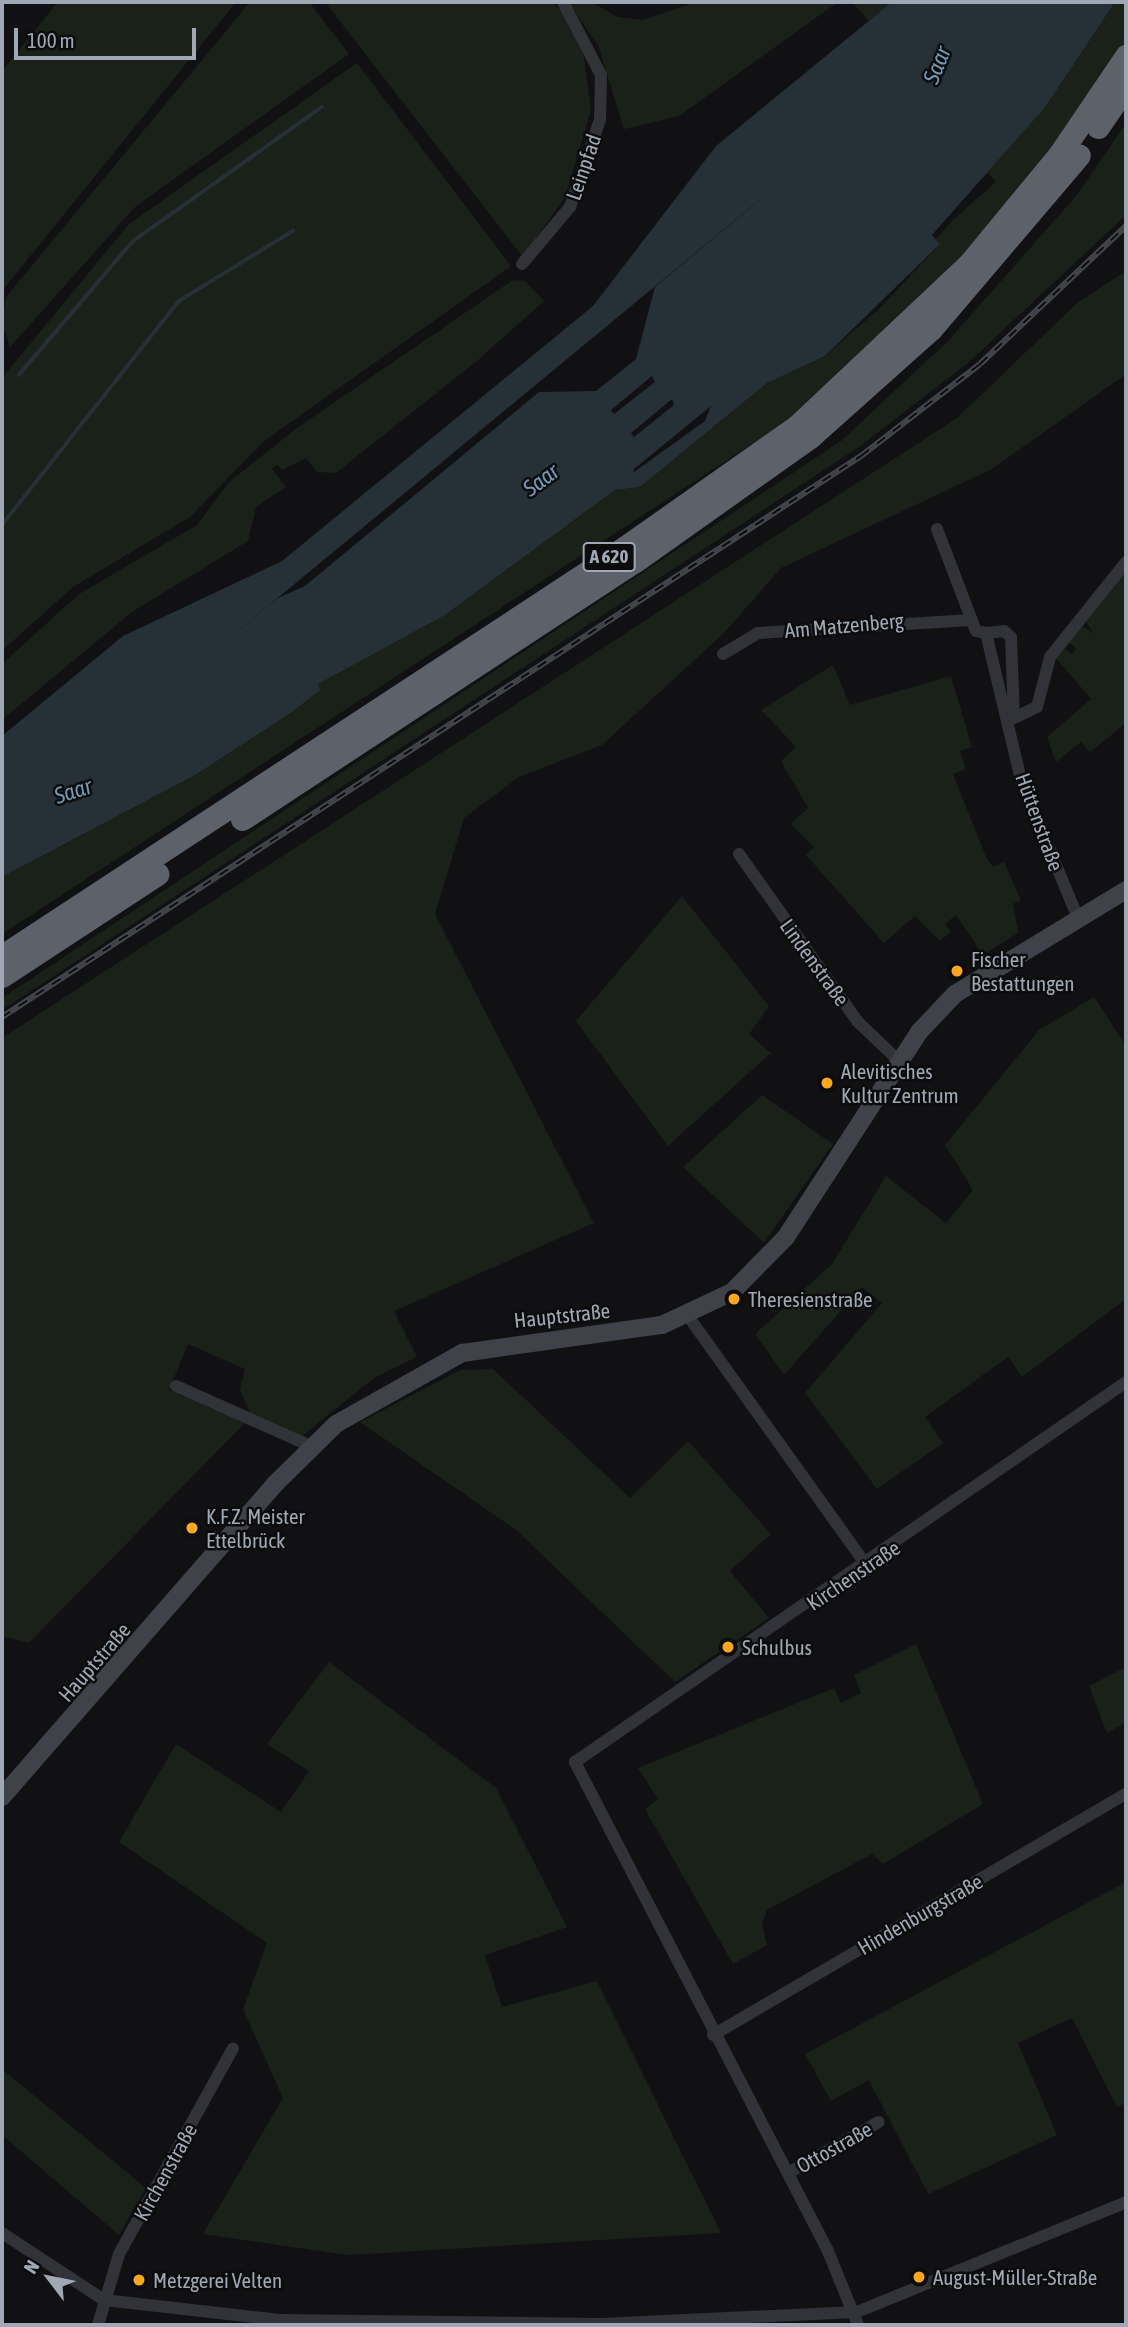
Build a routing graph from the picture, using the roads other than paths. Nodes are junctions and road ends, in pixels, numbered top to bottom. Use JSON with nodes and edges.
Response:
{"nodes":[{"id":1,"x":563,"y":2,"type":"edge"},
{"id":2,"x":1126,"y":56,"type":"edge"},
{"id":3,"x":1126,"y":86,"type":"edge"},
{"id":4,"x":522,"y":264,"type":"dead end"},
{"id":5,"x":937,"y":529,"type":"dead end"},
{"id":6,"x":1126,"y":562,"type":"edge"},
{"id":7,"x":972,"y":620,"type":"junction"},
{"id":8,"x":986,"y":634,"type":"junction"},
{"id":9,"x":723,"y":654,"type":"dead end"},
{"id":10,"x":1012,"y":720,"type":"junction"},
{"id":11,"x":739,"y":854,"type":"dead end"},
{"id":12,"x":1126,"y":890,"type":"edge"},
{"id":13,"x":1079,"y":920,"type":"junction"},
{"id":14,"x":2,"y":956,"type":"edge"},
{"id":15,"x":2,"y":976,"type":"edge"},
{"id":16,"x":900,"y":1062,"type":"junction"},
{"id":17,"x":688,"y":1316,"type":"junction"},
{"id":18,"x":1126,"y":1382,"type":"edge"},
{"id":19,"x":177,"y":1386,"type":"dead end"},
{"id":20,"x":311,"y":1446,"type":"junction"},
{"id":21,"x":867,"y":1566,"type":"junction"},
{"id":22,"x":1126,"y":1794,"type":"edge"},
{"id":23,"x":2,"y":1797,"type":"edge"},
{"id":24,"x":713,"y":2035,"type":"junction"},
{"id":25,"x":233,"y":2048,"type":"dead end"},
{"id":26,"x":880,"y":2122,"type":"dead end"},
{"id":27,"x":788,"y":2173,"type":"junction"},
{"id":28,"x":1126,"y":2202,"type":"edge"},
{"id":29,"x":2,"y":2233,"type":"edge"},
{"id":30,"x":104,"y":2300,"type":"junction"},
{"id":31,"x":857,"y":2319,"type":"edge"},
{"id":32,"x":98,"y":2325,"type":"edge"}],
"edges":[{"from":1,"to":4,"type":"street","name":"Leinpfad"},
{"from":2,"to":14,"type":"highway","number":"A 620"},
{"from":3,"to":15,"type":"highway","number":"A 620"},
{"from":5,"to":7,"type":"street","name":"Hüttenstraße"},
{"from":6,"to":10,"type":"street"},
{"from":7,"to":8,"type":"street","name":"Hüttenstraße"},
{"from":7,"to":9,"type":"street","name":"Am Matzenberg"},
{"from":8,"to":10,"type":"street","name":"Hüttenstraße"},
{"from":8,"to":10,"type":"street","name":"Hüttenstraße"},
{"from":10,"to":13,"type":"street","name":"Hüttenstraße"},
{"from":11,"to":16,"type":"street","name":"Lindenstraße"},
{"from":12,"to":13,"type":"main road","name":"Hauptstraße"},
{"from":13,"to":16,"type":"main road","name":"Hauptstraße"},
{"from":16,"to":17,"type":"main road","name":"Hauptstraße"},
{"from":17,"to":20,"type":"main road","name":"Hauptstraße"},
{"from":17,"to":21,"type":"street"},
{"from":18,"to":21,"type":"street","name":"Kirchenstraße"},
{"from":19,"to":20,"type":"street"},
{"from":20,"to":23,"type":"main road","name":"Hauptstraße"},
{"from":21,"to":24,"type":"street","name":"Kirchenstraße"},
{"from":22,"to":24,"type":"street","name":"Hindenburgstraße"},
{"from":24,"to":27,"type":"street"},
{"from":25,"to":30,"type":"street","name":"Kirchenstraße"},
{"from":26,"to":27,"type":"street","name":"Ottostraße"},
{"from":27,"to":31,"type":"street"},
{"from":28,"to":31,"type":"street"},
{"from":29,"to":30,"type":"street"},
{"from":30,"to":31,"type":"street"},
{"from":30,"to":32,"type":"street","name":"Kirchenstraße"}]}
